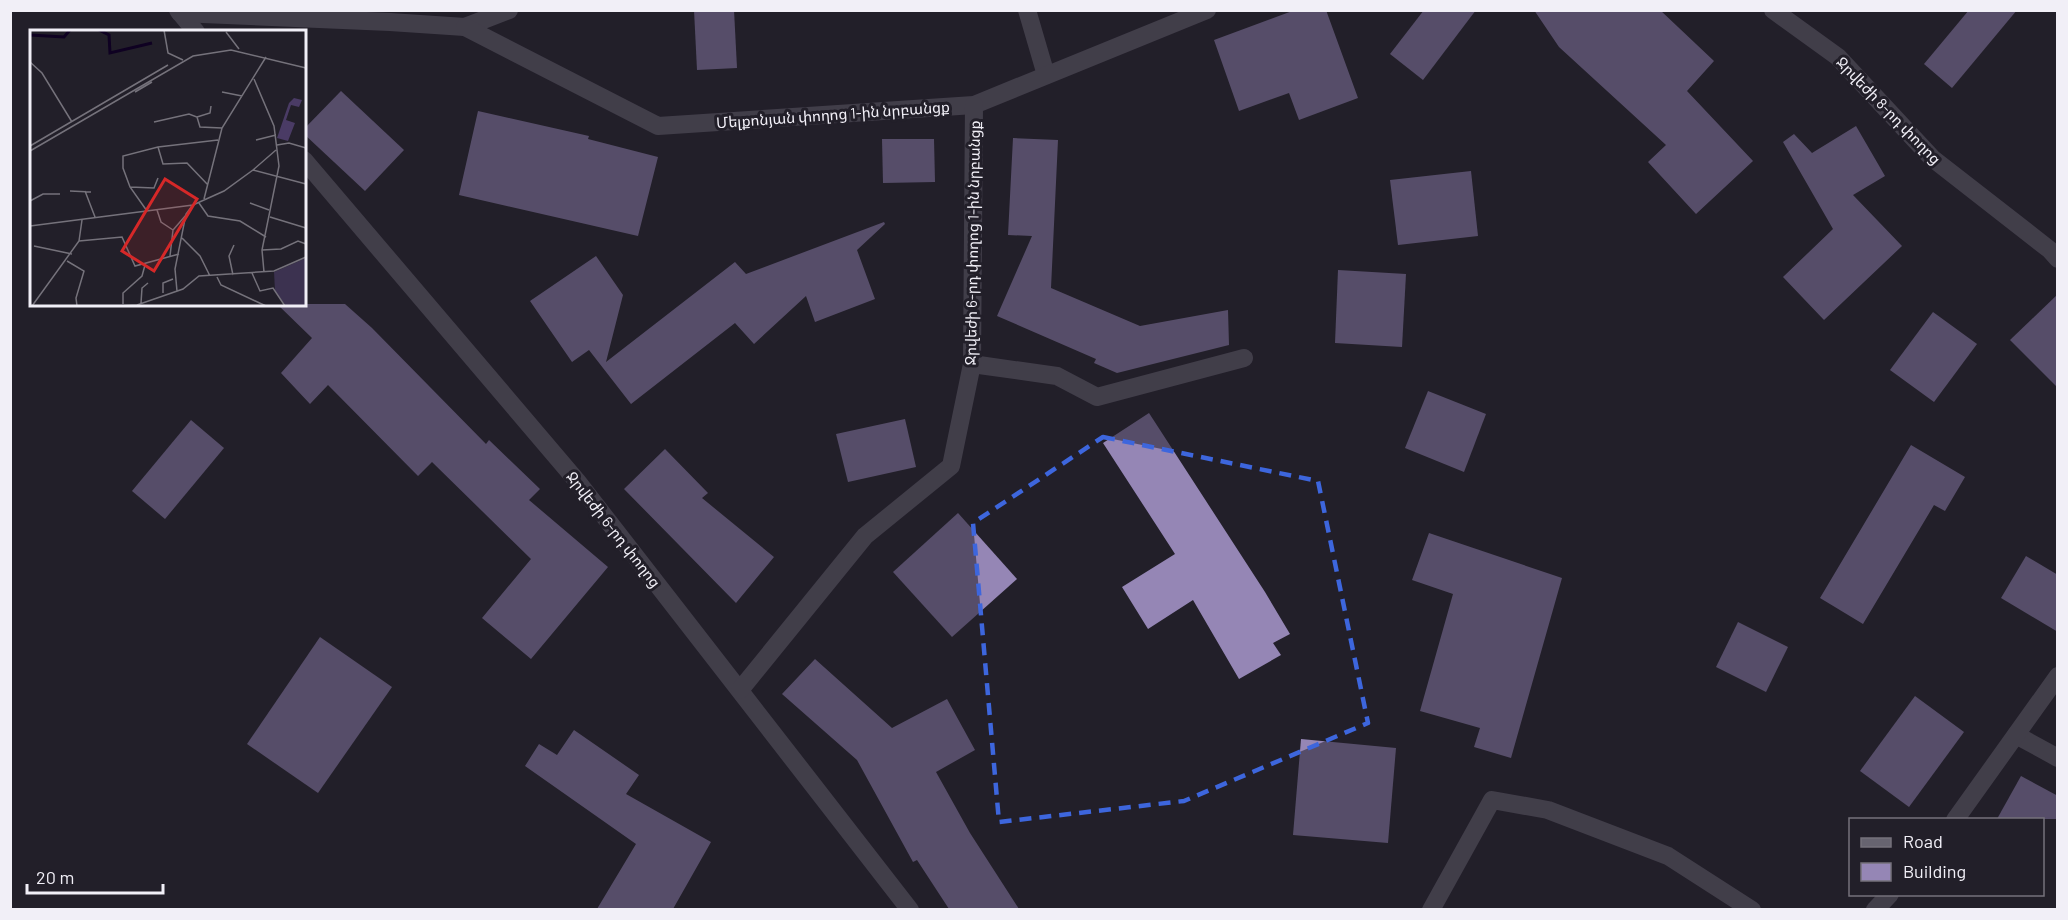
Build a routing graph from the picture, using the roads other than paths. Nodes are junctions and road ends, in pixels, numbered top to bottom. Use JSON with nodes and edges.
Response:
{"nodes":[{"id":1,"x":509,"y":10,"type":"edge"},
{"id":2,"x":1027,"y":10,"type":"edge"},
{"id":3,"x":1207,"y":10,"type":"edge"},
{"id":4,"x":1773,"y":10,"type":"edge"},
{"id":5,"x":179,"y":12,"type":"edge"},
{"id":6,"x":465,"y":27,"type":"junction"},
{"id":7,"x":194,"y":30,"type":"edge"},
{"id":8,"x":1046,"y":75,"type":"junction"},
{"id":9,"x":974,"y":105,"type":"junction"},
{"id":10,"x":306,"y":162,"type":"edge"},
{"id":11,"x":2055,"y":252,"type":"edge"},
{"id":12,"x":1244,"y":358,"type":"dead end"},
{"id":13,"x":972,"y":364,"type":"junction"},
{"id":14,"x":2058,"y":676,"type":"edge"},
{"id":15,"x":740,"y":690,"type":"junction"},
{"id":16,"x":2016,"y":735,"type":"junction"},
{"id":17,"x":2058,"y":758,"type":"edge"},
{"id":18,"x":1956,"y":818,"type":"edge"},
{"id":19,"x":1888,"y":896,"type":"edge"},
{"id":20,"x":902,"y":905,"type":"edge"},
{"id":21,"x":1431,"y":909,"type":"edge"},
{"id":22,"x":1752,"y":909,"type":"edge"},
{"id":23,"x":1875,"y":909,"type":"edge"}],
"edges":[{"from":1,"to":6,"type":"street"},
{"from":2,"to":8,"type":"street"},
{"from":3,"to":8,"type":"street","name":"Մելքոնյան փողոց 1-ին նրբանցք"},
{"from":4,"to":11,"type":"street","name":"Ջրվեժի 8-րդ փողոց"},
{"from":5,"to":6,"type":"street"},
{"from":5,"to":7,"type":"street"},
{"from":6,"to":9,"type":"street","name":"Մելքոնյան փողոց 1-ին նրբանցք"},
{"from":8,"to":9,"type":"street","name":"Մելքոնյան փողոց 1-ին նրբանցք"},
{"from":9,"to":13,"type":"street","name":"Ջրվեժի 6-րդ փողոց 1-ին նրբանցք"},
{"from":10,"to":15,"type":"street","name":"Ջրվեժի 6-րդ փողոց"},
{"from":12,"to":13,"type":"street"},
{"from":13,"to":15,"type":"street","name":"Ջրվեժի 6-րդ փողոց 1-ին նրբանցք"},
{"from":14,"to":16,"type":"street"},
{"from":15,"to":20,"type":"street","name":"Ջրվեժի 6-րդ փողոց"},
{"from":16,"to":17,"type":"street"},
{"from":16,"to":18,"type":"street"},
{"from":19,"to":23,"type":"street"},
{"from":21,"to":22,"type":"street"}]}
